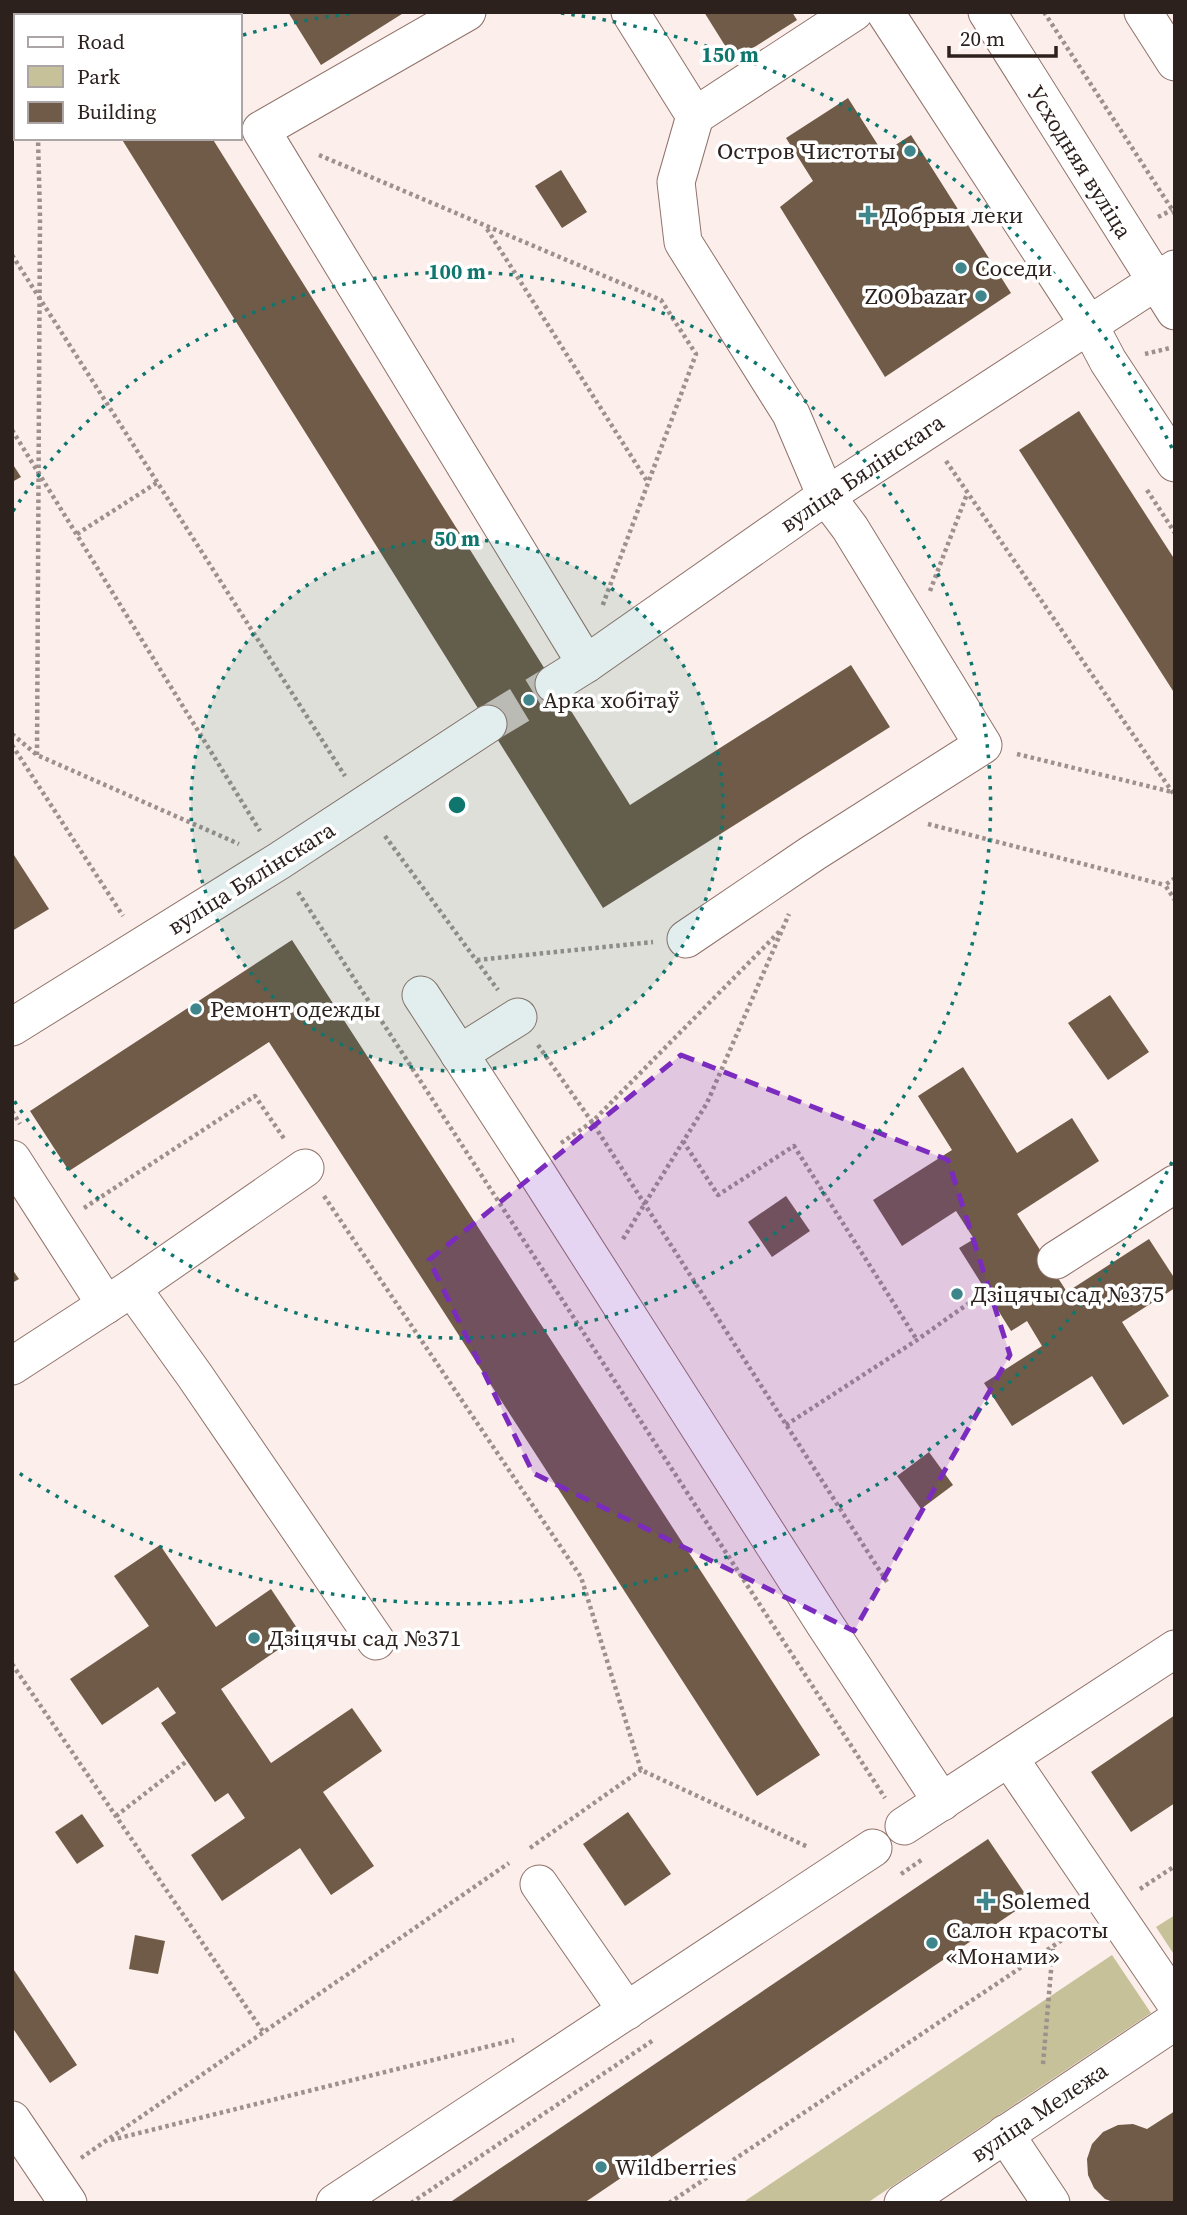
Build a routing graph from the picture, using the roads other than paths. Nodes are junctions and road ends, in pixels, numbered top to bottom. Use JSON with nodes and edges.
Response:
{"nodes":[{"id":1,"x":467,"y":12,"type":"edge"},
{"id":2,"x":630,"y":12,"type":"edge"},
{"id":3,"x":854,"y":12,"type":"edge"},
{"id":4,"x":885,"y":12,"type":"edge"},
{"id":5,"x":987,"y":12,"type":"edge"},
{"id":6,"x":1143,"y":12,"type":"edge"},
{"id":7,"x":1175,"y":62,"type":"edge"},
{"id":8,"x":695,"y":116,"type":"junction"},
{"id":9,"x":1165,"y":275,"type":"edge"},
{"id":10,"x":1175,"y":311,"type":"edge"},
{"id":11,"x":1089,"y":325,"type":"junction"},
{"id":12,"x":1175,"y":463,"type":"edge"},
{"id":13,"x":826,"y":496,"type":"junction"},
{"id":14,"x":586,"y":664,"type":"junction"},
{"id":15,"x":554,"y":684,"type":"tunnel mouth"},
{"id":16,"x":488,"y":724,"type":"tunnel mouth"},
{"id":17,"x":686,"y":939,"type":"road end"},
{"id":18,"x":421,"y":995,"type":"dead end"},
{"id":19,"x":518,"y":1017,"type":"road end"},
{"id":20,"x":12,"y":1027,"type":"edge"},
{"id":21,"x":459,"y":1054,"type":"junction"},
{"id":22,"x":19,"y":1147,"type":"edge"},
{"id":23,"x":305,"y":1168,"type":"road end"},
{"id":24,"x":1175,"y":1184,"type":"edge"},
{"id":25,"x":1056,"y":1260,"type":"dead end"},
{"id":26,"x":119,"y":1296,"type":"junction"},
{"id":27,"x":12,"y":1366,"type":"edge"},
{"id":28,"x":376,"y":1641,"type":"dead end"},
{"id":29,"x":1175,"y":1649,"type":"edge"},
{"id":30,"x":1009,"y":1758,"type":"junction"},
{"id":31,"x":942,"y":1802,"type":"junction"},
{"id":32,"x":904,"y":1826,"type":"road end"},
{"id":33,"x":860,"y":1856,"type":"road end"},
{"id":34,"x":527,"y":1871,"type":"road end"},
{"id":35,"x":1175,"y":2002,"type":"edge"},
{"id":36,"x":626,"y":2011,"type":"junction"},
{"id":37,"x":1175,"y":2021,"type":"edge"},
{"id":38,"x":12,"y":2120,"type":"edge"},
{"id":39,"x":1005,"y":2134,"type":"junction"},
{"id":40,"x":60,"y":2190,"type":"edge"},
{"id":41,"x":335,"y":2203,"type":"edge"},
{"id":42,"x":902,"y":2203,"type":"edge"},
{"id":43,"x":1051,"y":2203,"type":"edge"}],
"edges":[{"from":1,"to":14,"type":"street"},
{"from":2,"to":8,"type":"street"},
{"from":3,"to":8,"type":"street"},
{"from":4,"to":11,"type":"street"},
{"from":5,"to":9,"type":"street","name":"Усходняя вуліца"},
{"from":6,"to":7,"type":"street"},
{"from":8,"to":13,"type":"street"},
{"from":9,"to":10,"type":"street","name":"Усходняя вуліца"},
{"from":9,"to":11,"type":"street","name":"вуліца Бялінскага"},
{"from":11,"to":12,"type":"street"},
{"from":11,"to":13,"type":"street","name":"вуліца Бялінскага"},
{"from":13,"to":14,"type":"street","name":"вуліца Бялінскага"},
{"from":13,"to":17,"type":"street"},
{"from":14,"to":15,"type":"street","name":"вуліца Бялінскага"},
{"from":16,"to":20,"type":"street","name":"вуліца Бялінскага"},
{"from":18,"to":21,"type":"street"},
{"from":19,"to":21,"type":"street"},
{"from":21,"to":31,"type":"street"},
{"from":22,"to":26,"type":"street"},
{"from":23,"to":26,"type":"street"},
{"from":24,"to":25,"type":"street"},
{"from":26,"to":27,"type":"street"},
{"from":26,"to":28,"type":"street"},
{"from":29,"to":30,"type":"street"},
{"from":30,"to":31,"type":"street"},
{"from":30,"to":35,"type":"street"},
{"from":31,"to":32,"type":"street"},
{"from":33,"to":36,"type":"street"},
{"from":34,"to":36,"type":"street"},
{"from":36,"to":41,"type":"street"},
{"from":37,"to":39,"type":"street","name":"вуліца Мележа"},
{"from":38,"to":40,"type":"street"},
{"from":39,"to":42,"type":"street","name":"вуліца Мележа"},
{"from":39,"to":43,"type":"street"}]}
